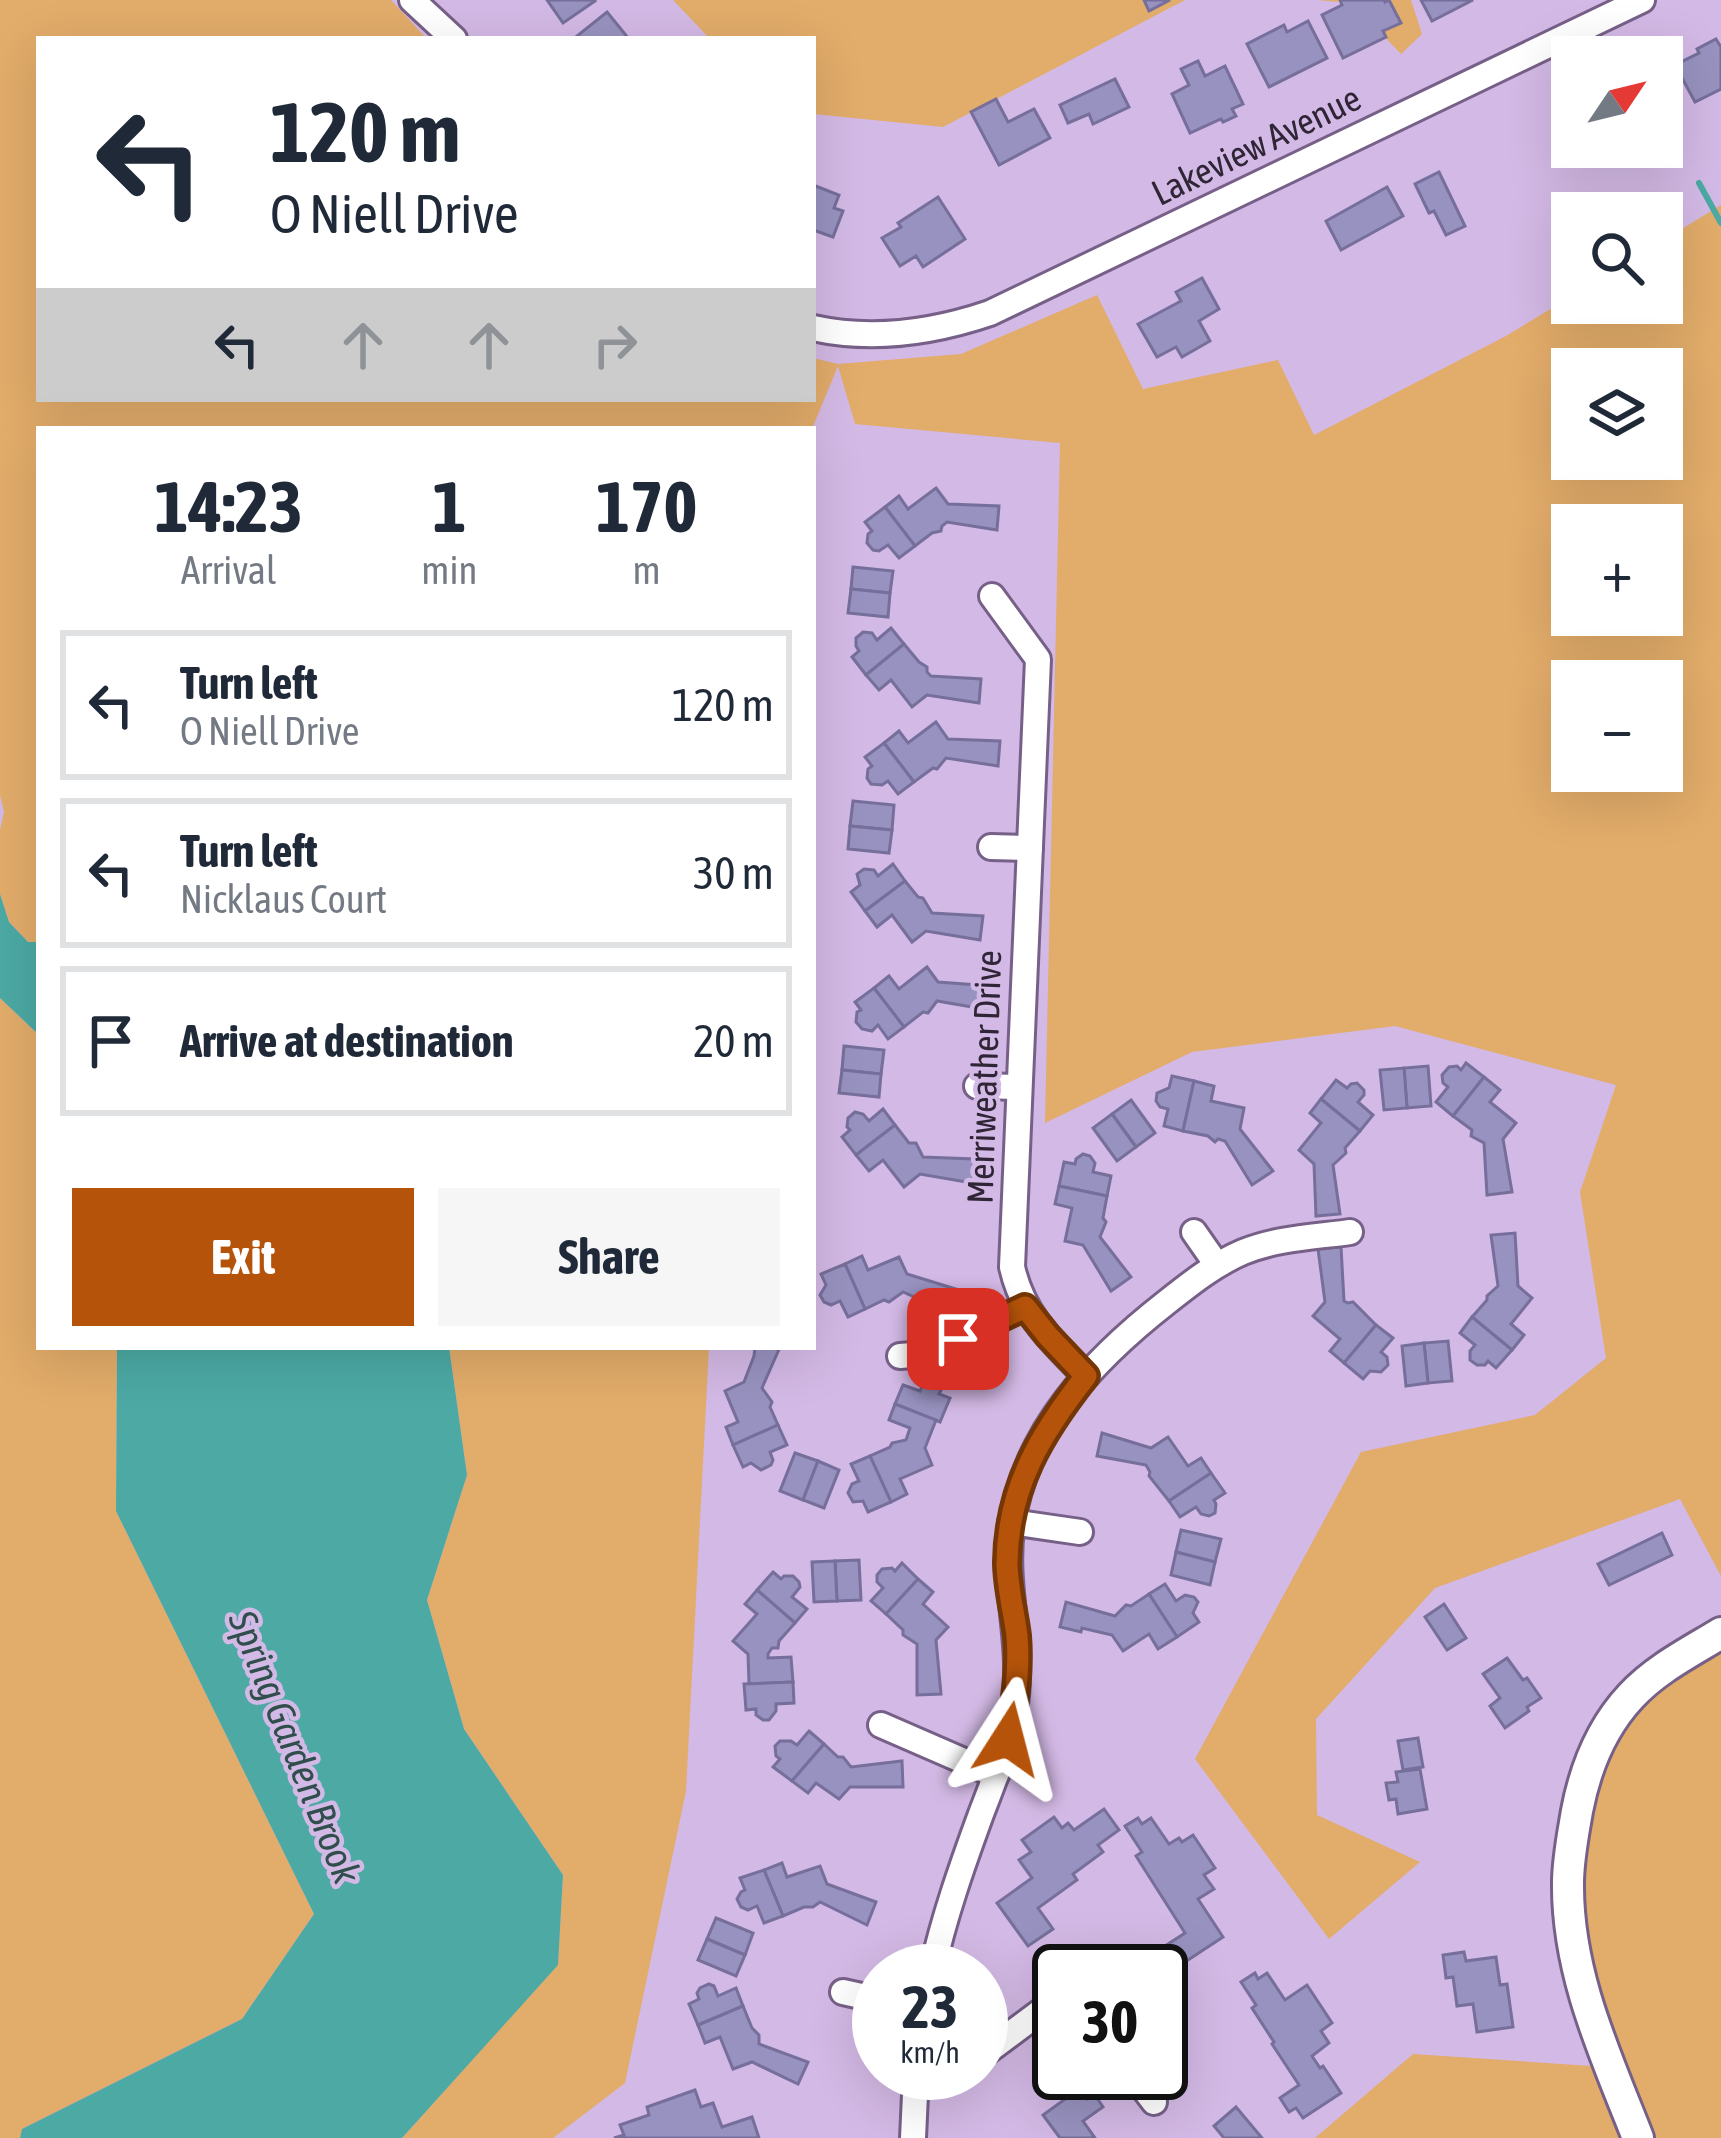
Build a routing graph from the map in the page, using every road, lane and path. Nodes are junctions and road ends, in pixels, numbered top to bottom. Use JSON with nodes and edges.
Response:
{"nodes":[{"id":1,"x":412,"y":0,"type":"edge"},
{"id":2,"x":1642,"y":0,"type":"edge"},
{"id":3,"x":451,"y":36,"type":"edge"},
{"id":4,"x":816,"y":328,"type":"edge"},
{"id":5,"x":992,"y":596,"type":"dead end"},
{"id":6,"x":991,"y":847,"type":"dead end"},
{"id":7,"x":1030,"y":848,"type":"junction"},
{"id":8,"x":977,"y":1087,"type":"dead end"},
{"id":9,"x":1019,"y":1087,"type":"junction"},
{"id":10,"x":1194,"y":1232,"type":"dead end"},
{"id":11,"x":1350,"y":1232,"type":"dead end"},
{"id":12,"x":1217,"y":1265,"type":"junction"},
{"id":13,"x":1025,"y":1307,"type":"junction"},
{"id":14,"x":900,"y":1356,"type":"dead end"},
{"id":15,"x":1086,"y":1376,"type":"junction"},
{"id":16,"x":1011,"y":1522,"type":"junction"},
{"id":17,"x":1080,"y":1532,"type":"dead end"},
{"id":18,"x":1721,"y":1633,"type":"edge"},
{"id":19,"x":881,"y":1724,"type":"dead end"},
{"id":20,"x":995,"y":1775,"type":"junction"},
{"id":21,"x":940,"y":1944,"type":"edge"},
{"id":22,"x":843,"y":1992,"type":"dead end"},
{"id":23,"x":852,"y":1994,"type":"edge"},
{"id":24,"x":914,"y":2100,"type":"edge"},
{"id":25,"x":913,"y":2138,"type":"edge"},
{"id":26,"x":1638,"y":2138,"type":"edge"}],
"edges":[{"from":1,"to":3,"type":"street"},
{"from":2,"to":4,"type":"street","name":"Lakeview Avenue"},
{"from":5,"to":7,"type":"street","name":"Merriweather Drive"},
{"from":6,"to":7,"type":"street"},
{"from":7,"to":9,"type":"street","name":"Merriweather Drive"},
{"from":8,"to":9,"type":"street"},
{"from":9,"to":13,"type":"street","name":"Merriweather Drive"},
{"from":10,"to":12,"type":"street"},
{"from":11,"to":12,"type":"street"},
{"from":12,"to":15,"type":"street"},
{"from":13,"to":14,"type":"street"},
{"from":13,"to":15,"type":"street"},
{"from":15,"to":16,"type":"street"},
{"from":16,"to":17,"type":"street"},
{"from":16,"to":20,"type":"street"},
{"from":18,"to":26,"type":"street"},
{"from":19,"to":20,"type":"street"},
{"from":20,"to":21,"type":"street"},
{"from":22,"to":23,"type":"street"},
{"from":24,"to":25,"type":"street"}]}
